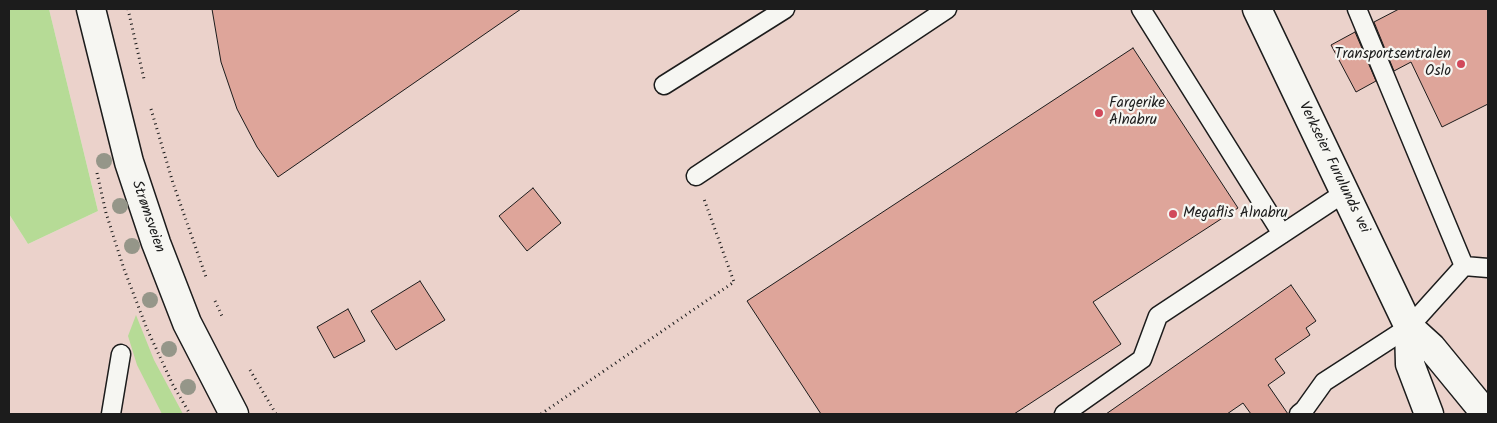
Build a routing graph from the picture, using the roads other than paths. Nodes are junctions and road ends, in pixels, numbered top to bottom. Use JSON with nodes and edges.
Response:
{"nodes":[{"id":1,"x":91,"y":9,"type":"edge"},
{"id":2,"x":785,"y":9,"type":"edge"},
{"id":3,"x":947,"y":9,"type":"edge"},
{"id":4,"x":1141,"y":9,"type":"edge"},
{"id":5,"x":1257,"y":9,"type":"edge"},
{"id":6,"x":1356,"y":9,"type":"edge"},
{"id":7,"x":664,"y":85,"type":"dead end"},
{"id":8,"x":696,"y":176,"type":"road end"},
{"id":9,"x":1344,"y":193,"type":"junction"},
{"id":10,"x":1282,"y":234,"type":"junction"},
{"id":11,"x":1464,"y":266,"type":"junction"},
{"id":12,"x":1488,"y":268,"type":"edge"},
{"id":13,"x":1409,"y":327,"type":"junction"},
{"id":14,"x":121,"y":354,"type":"dead end"},
{"id":15,"x":111,"y":414,"type":"edge"},
{"id":16,"x":234,"y":414,"type":"edge"},
{"id":17,"x":1064,"y":414,"type":"edge"},
{"id":18,"x":1299,"y":414,"type":"edge"},
{"id":19,"x":1429,"y":414,"type":"edge"},
{"id":20,"x":1486,"y":414,"type":"edge"}],
"edges":[{"from":1,"to":16,"type":"street","name":"Strømsveien"},
{"from":2,"to":7,"type":"lane"},
{"from":3,"to":8,"type":"lane"},
{"from":4,"to":10,"type":"lane"},
{"from":5,"to":9,"type":"street","name":"Verkseier Furulunds vei"},
{"from":6,"to":11,"type":"lane"},
{"from":9,"to":10,"type":"lane"},
{"from":9,"to":13,"type":"street","name":"Verkseier Furulunds vei"},
{"from":10,"to":17,"type":"lane"},
{"from":11,"to":12,"type":"lane"},
{"from":11,"to":13,"type":"lane"},
{"from":13,"to":18,"type":"lane"},
{"from":13,"to":19,"type":"street","name":"Verkseier Furulunds vei"},
{"from":13,"to":20,"type":"street","name":"Verkseier Furulunds vei"},
{"from":14,"to":15,"type":"lane"}]}
